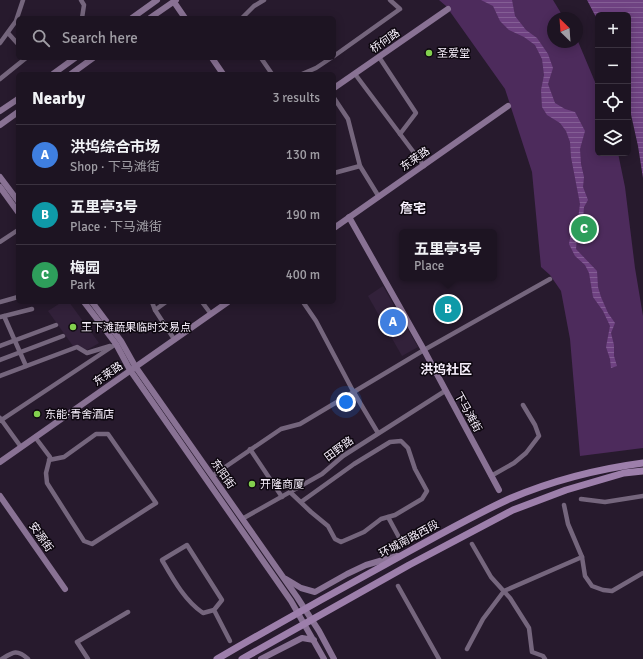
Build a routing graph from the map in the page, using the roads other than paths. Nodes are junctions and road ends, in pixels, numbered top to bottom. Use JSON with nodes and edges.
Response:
{"nodes":[{"id":1,"x":23,"y":0,"type":"edge"},
{"id":2,"x":81,"y":0,"type":"edge"},
{"id":3,"x":157,"y":0,"type":"edge"},
{"id":4,"x":264,"y":0,"type":"edge"},
{"id":5,"x":390,"y":0,"type":"edge"},
{"id":6,"x":175,"y":1,"type":"edge"},
{"id":7,"x":448,"y":9,"type":"dead end"},
{"id":8,"x":17,"y":16,"type":"edge"},
{"id":9,"x":82,"y":16,"type":"edge"},
{"id":10,"x":135,"y":16,"type":"edge"},
{"id":11,"x":153,"y":16,"type":"edge"},
{"id":12,"x":184,"y":16,"type":"edge"},
{"id":13,"x":244,"y":16,"type":"edge"},
{"id":14,"x":16,"y":18,"type":"edge"},
{"id":15,"x":8,"y":33,"type":"junction"},
{"id":16,"x":16,"y":42,"type":"edge"},
{"id":17,"x":0,"y":43,"type":"edge"},
{"id":18,"x":336,"y":55,"type":"edge"},
{"id":19,"x":379,"y":57,"type":"junction"},
{"id":20,"x":24,"y":60,"type":"edge"},
{"id":21,"x":72,"y":60,"type":"edge"},
{"id":22,"x":90,"y":60,"type":"edge"},
{"id":23,"x":214,"y":60,"type":"edge"},
{"id":24,"x":262,"y":60,"type":"edge"},
{"id":25,"x":328,"y":60,"type":"edge"},
{"id":26,"x":56,"y":72,"type":"edge"},
{"id":27,"x":74,"y":72,"type":"edge"},
{"id":28,"x":222,"y":72,"type":"edge"},
{"id":29,"x":271,"y":72,"type":"edge"},
{"id":30,"x":307,"y":72,"type":"edge"},
{"id":31,"x":355,"y":74,"type":"junction"},
{"id":32,"x":0,"y":79,"type":"edge"},
{"id":33,"x":336,"y":87,"type":"edge"},
{"id":34,"x":16,"y":100,"type":"edge"},
{"id":35,"x":336,"y":101,"type":"edge"},
{"id":36,"x":508,"y":106,"type":"dead end"},
{"id":37,"x":0,"y":111,"type":"edge"},
{"id":38,"x":16,"y":113,"type":"edge"},
{"id":39,"x":0,"y":125,"type":"edge"},
{"id":40,"x":400,"y":134,"type":"junction"},
{"id":41,"x":360,"y":166,"type":"junction"},
{"id":42,"x":424,"y":166,"type":"junction"},
{"id":43,"x":336,"y":172,"type":"edge"},
{"id":44,"x":0,"y":177,"type":"edge"},
{"id":45,"x":0,"y":187,"type":"edge"},
{"id":46,"x":379,"y":196,"type":"junction"},
{"id":47,"x":16,"y":198,"type":"edge"},
{"id":48,"x":16,"y":209,"type":"edge"},
{"id":49,"x":349,"y":217,"type":"junction"},
{"id":50,"x":336,"y":227,"type":"edge"},
{"id":51,"x":16,"y":231,"type":"edge"},
{"id":52,"x":0,"y":242,"type":"edge"},
{"id":53,"x":550,"y":279,"type":"dead end"},
{"id":54,"x":16,"y":297,"type":"edge"},
{"id":55,"x":0,"y":301,"type":"edge"},
{"id":56,"x":86,"y":304,"type":"edge"},
{"id":57,"x":93,"y":304,"type":"edge"},
{"id":58,"x":153,"y":304,"type":"edge"},
{"id":59,"x":163,"y":304,"type":"edge"},
{"id":60,"x":203,"y":304,"type":"edge"},
{"id":61,"x":225,"y":304,"type":"edge"},
{"id":62,"x":304,"y":304,"type":"edge"},
{"id":63,"x":32,"y":309,"type":"dead end"},
{"id":64,"x":155,"y":310,"type":"junction"},
{"id":65,"x":210,"y":314,"type":"junction"},
{"id":66,"x":2,"y":316,"type":"edge"},
{"id":67,"x":56,"y":325,"type":"dead end"},
{"id":68,"x":63,"y":336,"type":"dead end"},
{"id":69,"x":174,"y":340,"type":"junction"},
{"id":70,"x":14,"y":341,"type":"junction"},
{"id":71,"x":116,"y":344,"type":"junction"},
{"id":72,"x":0,"y":346,"type":"edge"},
{"id":73,"x":424,"y":350,"type":"junction"},
{"id":74,"x":20,"y":352,"type":"junction"},
{"id":75,"x":0,"y":360,"type":"edge"},
{"id":76,"x":26,"y":366,"type":"junction"},
{"id":77,"x":133,"y":368,"type":"junction"},
{"id":78,"x":0,"y":376,"type":"edge"},
{"id":79,"x":445,"y":391,"type":"junction"},
{"id":80,"x":353,"y":392,"type":"junction"},
{"id":81,"x":523,"y":405,"type":"dead end"},
{"id":82,"x":0,"y":420,"type":"edge"},
{"id":83,"x":378,"y":433,"type":"junction"},
{"id":84,"x":35,"y":437,"type":"junction"},
{"id":85,"x":21,"y":447,"type":"junction"},
{"id":86,"x":250,"y":449,"type":"junction"},
{"id":87,"x":49,"y":460,"type":"junction"},
{"id":88,"x":0,"y":462,"type":"edge"},
{"id":89,"x":643,"y":463,"type":"edge"},
{"id":90,"x":643,"y":472,"type":"edge"},
{"id":91,"x":212,"y":476,"type":"junction"},
{"id":92,"x":491,"y":476,"type":"junction"},
{"id":93,"x":499,"y":490,"type":"dead end"},
{"id":94,"x":290,"y":492,"type":"junction"},
{"id":95,"x":0,"y":496,"type":"edge"},
{"id":96,"x":643,"y":496,"type":"edge"},
{"id":97,"x":282,"y":497,"type":"junction"},
{"id":98,"x":581,"y":499,"type":"dead end"},
{"id":99,"x":301,"y":502,"type":"junction"},
{"id":100,"x":564,"y":505,"type":"dead end"},
{"id":101,"x":388,"y":517,"type":"junction"},
{"id":102,"x":242,"y":519,"type":"junction"},
{"id":103,"x":401,"y":541,"type":"dead end"},
{"id":104,"x":472,"y":544,"type":"dead end"},
{"id":105,"x":407,"y":553,"type":"junction"},
{"id":106,"x":582,"y":557,"type":"junction"},
{"id":107,"x":643,"y":573,"type":"edge"},
{"id":108,"x":283,"y":578,"type":"junction"},
{"id":109,"x":398,"y":586,"type":"dead end"},
{"id":110,"x":65,"y":589,"type":"dead end"},
{"id":111,"x":504,"y":591,"type":"junction"},
{"id":112,"x":214,"y":610,"type":"junction"},
{"id":113,"x":301,"y":610,"type":"junction"},
{"id":114,"x":128,"y":612,"type":"dead end"},
{"id":115,"x":308,"y":621,"type":"junction"},
{"id":116,"x":314,"y":640,"type":"junction"},
{"id":117,"x":230,"y":641,"type":"dead end"},
{"id":118,"x":467,"y":649,"type":"dead end"},
{"id":119,"x":2,"y":659,"type":"edge"},
{"id":120,"x":28,"y":659,"type":"edge"},
{"id":121,"x":88,"y":659,"type":"edge"},
{"id":122,"x":217,"y":659,"type":"edge"},
{"id":123,"x":242,"y":659,"type":"edge"},
{"id":124,"x":261,"y":659,"type":"edge"},
{"id":125,"x":324,"y":659,"type":"edge"},
{"id":126,"x":334,"y":659,"type":"edge"},
{"id":127,"x":438,"y":659,"type":"edge"},
{"id":128,"x":545,"y":659,"type":"edge"}],
"edges":[{"from":1,"to":8,"type":"street"},
{"from":2,"to":9,"type":"street"},
{"from":3,"to":10,"type":"main road"},
{"from":4,"to":13,"type":"street"},
{"from":5,"to":18,"type":"street"},
{"from":6,"to":11,"type":"main road"},
{"from":6,"to":12,"type":"main road"},
{"from":7,"to":19,"type":"main road","name":"桥何路"},
{"from":14,"to":15,"type":"street"},
{"from":15,"to":16,"type":"street"},
{"from":15,"to":17,"type":"street"},
{"from":19,"to":31,"type":"main road","name":"桥何路"},
{"from":19,"to":40,"type":"street"},
{"from":20,"to":32,"type":"street"},
{"from":21,"to":26,"type":"main road"},
{"from":22,"to":27,"type":"main road"},
{"from":23,"to":28,"type":"main road"},
{"from":24,"to":29,"type":"street"},
{"from":25,"to":30,"type":"street"},
{"from":31,"to":33,"type":"main road","name":"桥何路"},
{"from":31,"to":40,"type":"street"},
{"from":34,"to":37,"type":"main road"},
{"from":35,"to":41,"type":"street"},
{"from":36,"to":42,"type":"main road","name":"东莱路"},
{"from":38,"to":39,"type":"main road"},
{"from":40,"to":42,"type":"street"},
{"from":41,"to":43,"type":"street"},
{"from":41,"to":46,"type":"street"},
{"from":42,"to":46,"type":"main road","name":"东莱路"},
{"from":44,"to":47,"type":"main road"},
{"from":45,"to":48,"type":"main road"},
{"from":46,"to":49,"type":"main road","name":"东莱路"},
{"from":49,"to":50,"type":"main road","name":"东莱路"},
{"from":49,"to":73,"type":"main road","name":"下马滩街"},
{"from":51,"to":52,"type":"street"},
{"from":53,"to":73,"type":"street"},
{"from":54,"to":55,"type":"street"},
{"from":56,"to":71,"type":"main road","name":"东阳街"},
{"from":57,"to":77,"type":"main road","name":"东阳街"},
{"from":58,"to":64,"type":"street"},
{"from":59,"to":64,"type":"street"},
{"from":60,"to":65,"type":"street"},
{"from":61,"to":65,"type":"main road","name":"东莱路"},
{"from":62,"to":80,"type":"street"},
{"from":63,"to":66,"type":"street"},
{"from":64,"to":69,"type":"street"},
{"from":65,"to":69,"type":"main road","name":"东莱路"},
{"from":66,"to":70,"type":"street"},
{"from":67,"to":70,"type":"street"},
{"from":68,"to":74,"type":"street"},
{"from":69,"to":77,"type":"main road","name":"东莱路"},
{"from":70,"to":72,"type":"street"},
{"from":70,"to":74,"type":"street"},
{"from":71,"to":76,"type":"street"},
{"from":71,"to":77,"type":"main road","name":"东阳街"},
{"from":71,"to":82,"type":"street"},
{"from":73,"to":79,"type":"main road","name":"下马滩街"},
{"from":73,"to":80,"type":"street"},
{"from":74,"to":75,"type":"street"},
{"from":74,"to":76,"type":"street"},
{"from":76,"to":78,"type":"street"},
{"from":77,"to":84,"type":"main road","name":"东莱路"},
{"from":77,"to":91,"type":"main road","name":"东阳街"},
{"from":77,"to":113,"type":"main road","name":"东阳街"},
{"from":79,"to":83,"type":"street","name":"田野路"},
{"from":79,"to":92,"type":"main road","name":"下马滩街"},
{"from":80,"to":83,"type":"street"},
{"from":80,"to":86,"type":"street"},
{"from":81,"to":92,"type":"street"},
{"from":82,"to":85,"type":"street"},
{"from":83,"to":94,"type":"street","name":"田野路"},
{"from":84,"to":85,"type":"main road","name":"东莱路"},
{"from":84,"to":87,"type":"street"},
{"from":85,"to":88,"type":"main road","name":"东莱路"},
{"from":86,"to":91,"type":"street"},
{"from":86,"to":97,"type":"street"},
{"from":87,"to":87,"type":"street"},
{"from":89,"to":105,"type":"main road","name":"环城南路西段"},
{"from":90,"to":115,"type":"main road","name":"环城南路西段"},
{"from":91,"to":102,"type":"main road","name":"东阳街"},
{"from":92,"to":93,"type":"main road","name":"下马滩街"},
{"from":94,"to":97,"type":"street","name":"田野路"},
{"from":94,"to":99,"type":"street"},
{"from":95,"to":110,"type":"main road","name":"安源街"},
{"from":96,"to":98,"type":"street"},
{"from":97,"to":102,"type":"street","name":"田野路"},
{"from":99,"to":101,"type":"street"},
{"from":99,"to":101,"type":"street"},
{"from":100,"to":106,"type":"street"},
{"from":101,"to":103,"type":"street"},
{"from":102,"to":108,"type":"main road","name":"东阳街"},
{"from":104,"to":111,"type":"street"},
{"from":105,"to":108,"type":"main road"},
{"from":105,"to":113,"type":"main road","name":"环城南路西段"},
{"from":106,"to":107,"type":"street"},
{"from":106,"to":111,"type":"street"},
{"from":108,"to":113,"type":"main road","name":"东阳街"},
{"from":109,"to":127,"type":"street"},
{"from":111,"to":118,"type":"street"},
{"from":111,"to":128,"type":"street"},
{"from":112,"to":112,"type":"street"},
{"from":112,"to":117,"type":"street"},
{"from":113,"to":115,"type":"main road","name":"东阳街"},
{"from":113,"to":122,"type":"main road","name":"环城南路西段"},
{"from":114,"to":121,"type":"street"},
{"from":115,"to":116,"type":"main road","name":"东阳街"},
{"from":115,"to":123,"type":"main road","name":"环城南路西段"},
{"from":115,"to":126,"type":"main road","name":"东阳街"},
{"from":116,"to":124,"type":"main road"},
{"from":116,"to":125,"type":"main road","name":"东阳街"},
{"from":119,"to":120,"type":"street"}]}
